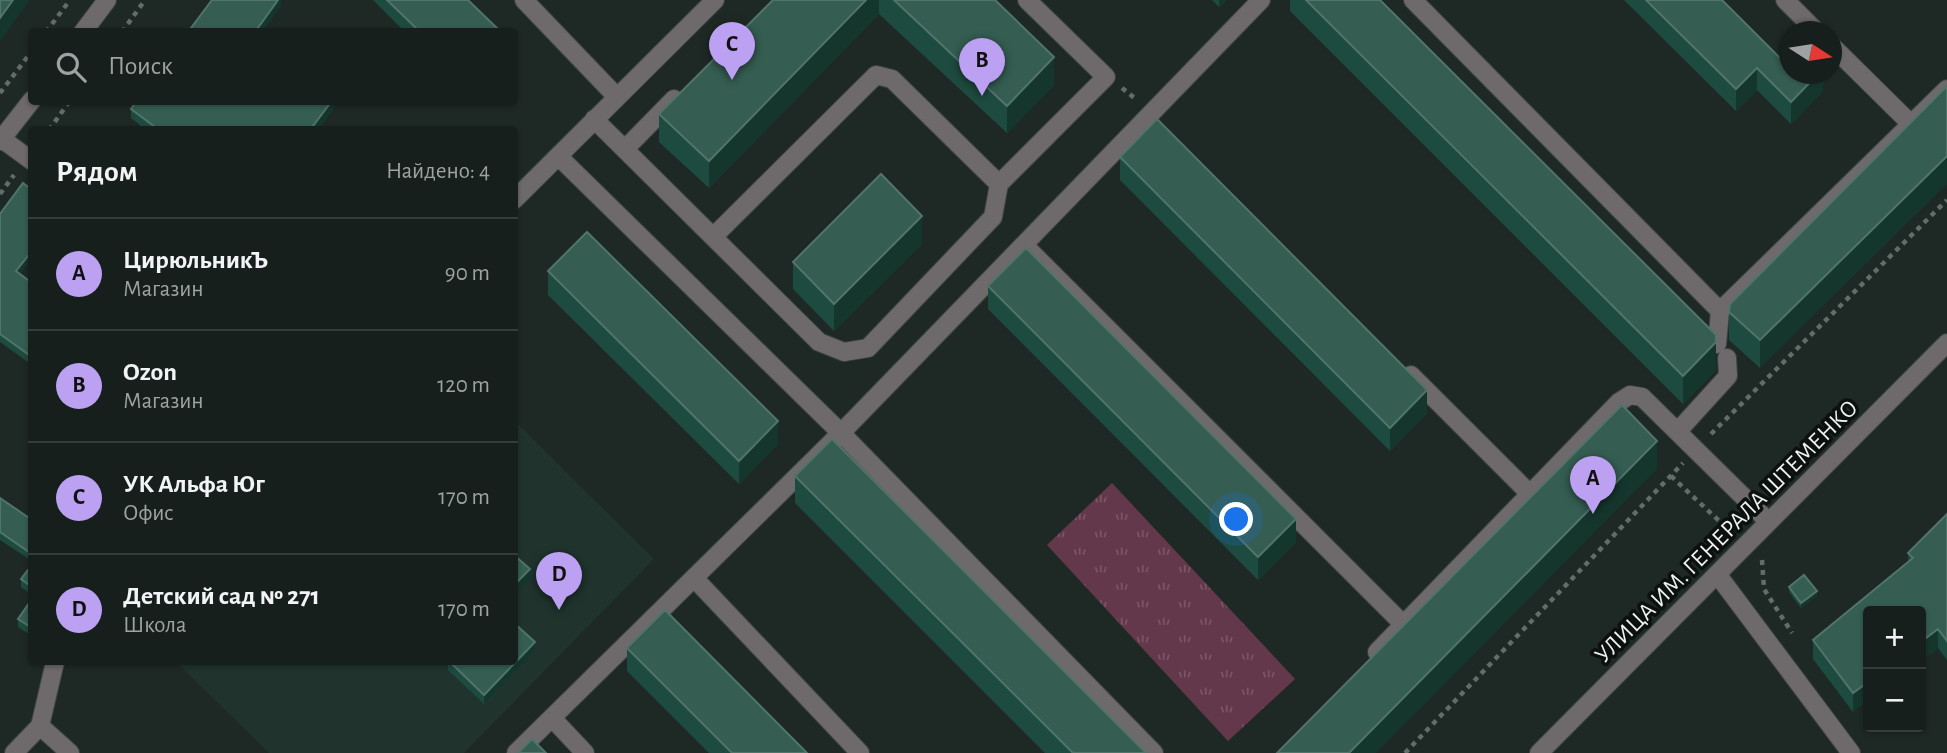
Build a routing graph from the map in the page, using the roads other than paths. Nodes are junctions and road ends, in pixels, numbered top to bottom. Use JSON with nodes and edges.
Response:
{"nodes":[{"id":1,"x":107,"y":0,"type":"edge"},
{"id":2,"x":524,"y":0,"type":"edge"},
{"id":3,"x":715,"y":0,"type":"edge"},
{"id":4,"x":1027,"y":0,"type":"edge"},
{"id":5,"x":1261,"y":0,"type":"edge"},
{"id":6,"x":1413,"y":0,"type":"edge"},
{"id":7,"x":1785,"y":0,"type":"edge"},
{"id":8,"x":1806,"y":21,"type":"edge"},
{"id":9,"x":86,"y":28,"type":"edge"},
{"id":10,"x":1842,"y":56,"type":"edge"},
{"id":11,"x":690,"y":84,"type":"edge"},
{"id":12,"x":1947,"y":89,"type":"edge"},
{"id":13,"x":616,"y":96,"type":"junction"},
{"id":14,"x":28,"y":105,"type":"edge"},
{"id":15,"x":594,"y":119,"type":"junction"},
{"id":16,"x":1910,"y":123,"type":"junction"},
{"id":17,"x":1,"y":140,"type":"edge"},
{"id":18,"x":625,"y":149,"type":"junction"},
{"id":19,"x":558,"y":156,"type":"junction"},
{"id":20,"x":28,"y":158,"type":"edge"},
{"id":21,"x":999,"y":184,"type":"junction"},
{"id":22,"x":518,"y":196,"type":"edge"},
{"id":23,"x":713,"y":237,"type":"junction"},
{"id":24,"x":1024,"y":244,"type":"junction"},
{"id":25,"x":1720,"y":311,"type":"junction"},
{"id":26,"x":1947,"y":343,"type":"edge"},
{"id":27,"x":1394,"y":357,"type":"edge"},
{"id":28,"x":1678,"y":431,"type":"junction"},
{"id":29,"x":841,"y":433,"type":"junction"},
{"id":30,"x":1530,"y":494,"type":"junction"},
{"id":31,"x":1768,"y":521,"type":"junction"},
{"id":32,"x":1717,"y":574,"type":"junction"},
{"id":33,"x":695,"y":579,"type":"junction"},
{"id":34,"x":1404,"y":625,"type":"junction"},
{"id":35,"x":1365,"y":664,"type":"edge"},
{"id":36,"x":54,"y":665,"type":"edge"},
{"id":37,"x":552,"y":718,"type":"junction"},
{"id":38,"x":40,"y":726,"type":"junction"},
{"id":39,"x":13,"y":753,"type":"edge"},
{"id":40,"x":70,"y":753,"type":"edge"},
{"id":41,"x":516,"y":753,"type":"edge"},
{"id":42,"x":585,"y":753,"type":"edge"},
{"id":43,"x":860,"y":753,"type":"edge"},
{"id":44,"x":1154,"y":753,"type":"edge"},
{"id":45,"x":1539,"y":753,"type":"edge"},
{"id":46,"x":1851,"y":753,"type":"edge"}],
"edges":[{"from":1,"to":9,"type":"street"},
{"from":2,"to":13,"type":"street"},
{"from":3,"to":13,"type":"street"},
{"from":4,"to":21,"type":"street"},
{"from":5,"to":24,"type":"street"},
{"from":6,"to":25,"type":"street"},
{"from":7,"to":8,"type":"street"},
{"from":10,"to":16,"type":"street"},
{"from":11,"to":18,"type":"street"},
{"from":12,"to":16,"type":"street"},
{"from":13,"to":15,"type":"street"},
{"from":14,"to":17,"type":"street"},
{"from":15,"to":18,"type":"street"},
{"from":15,"to":19,"type":"street"},
{"from":16,"to":25,"type":"street"},
{"from":17,"to":20,"type":"street"},
{"from":18,"to":23,"type":"street"},
{"from":19,"to":22,"type":"street"},
{"from":19,"to":29,"type":"street"},
{"from":21,"to":23,"type":"street"},
{"from":21,"to":23,"type":"street"},
{"from":24,"to":29,"type":"street"},
{"from":24,"to":34,"type":"street"},
{"from":25,"to":28,"type":"street"},
{"from":26,"to":31,"type":"street","name":"УЛИЦА ИМ. ГЕНЕРАЛА ШТЕМЕНКО"},
{"from":27,"to":30,"type":"street"},
{"from":28,"to":30,"type":"street"},
{"from":28,"to":31,"type":"street"},
{"from":29,"to":33,"type":"street"},
{"from":29,"to":44,"type":"street"},
{"from":30,"to":34,"type":"street"},
{"from":31,"to":32,"type":"street","name":"УЛИЦА ИМ. ГЕНЕРАЛА ШТЕМЕНКО"},
{"from":32,"to":45,"type":"street","name":"УЛИЦА ИМ. ГЕНЕРАЛА ШТЕМЕНКО"},
{"from":32,"to":46,"type":"street"},
{"from":33,"to":37,"type":"street"},
{"from":33,"to":43,"type":"street"},
{"from":34,"to":35,"type":"street"},
{"from":36,"to":38,"type":"street"},
{"from":37,"to":41,"type":"street"},
{"from":37,"to":42,"type":"street"},
{"from":38,"to":39,"type":"street"},
{"from":38,"to":40,"type":"street"}]}
